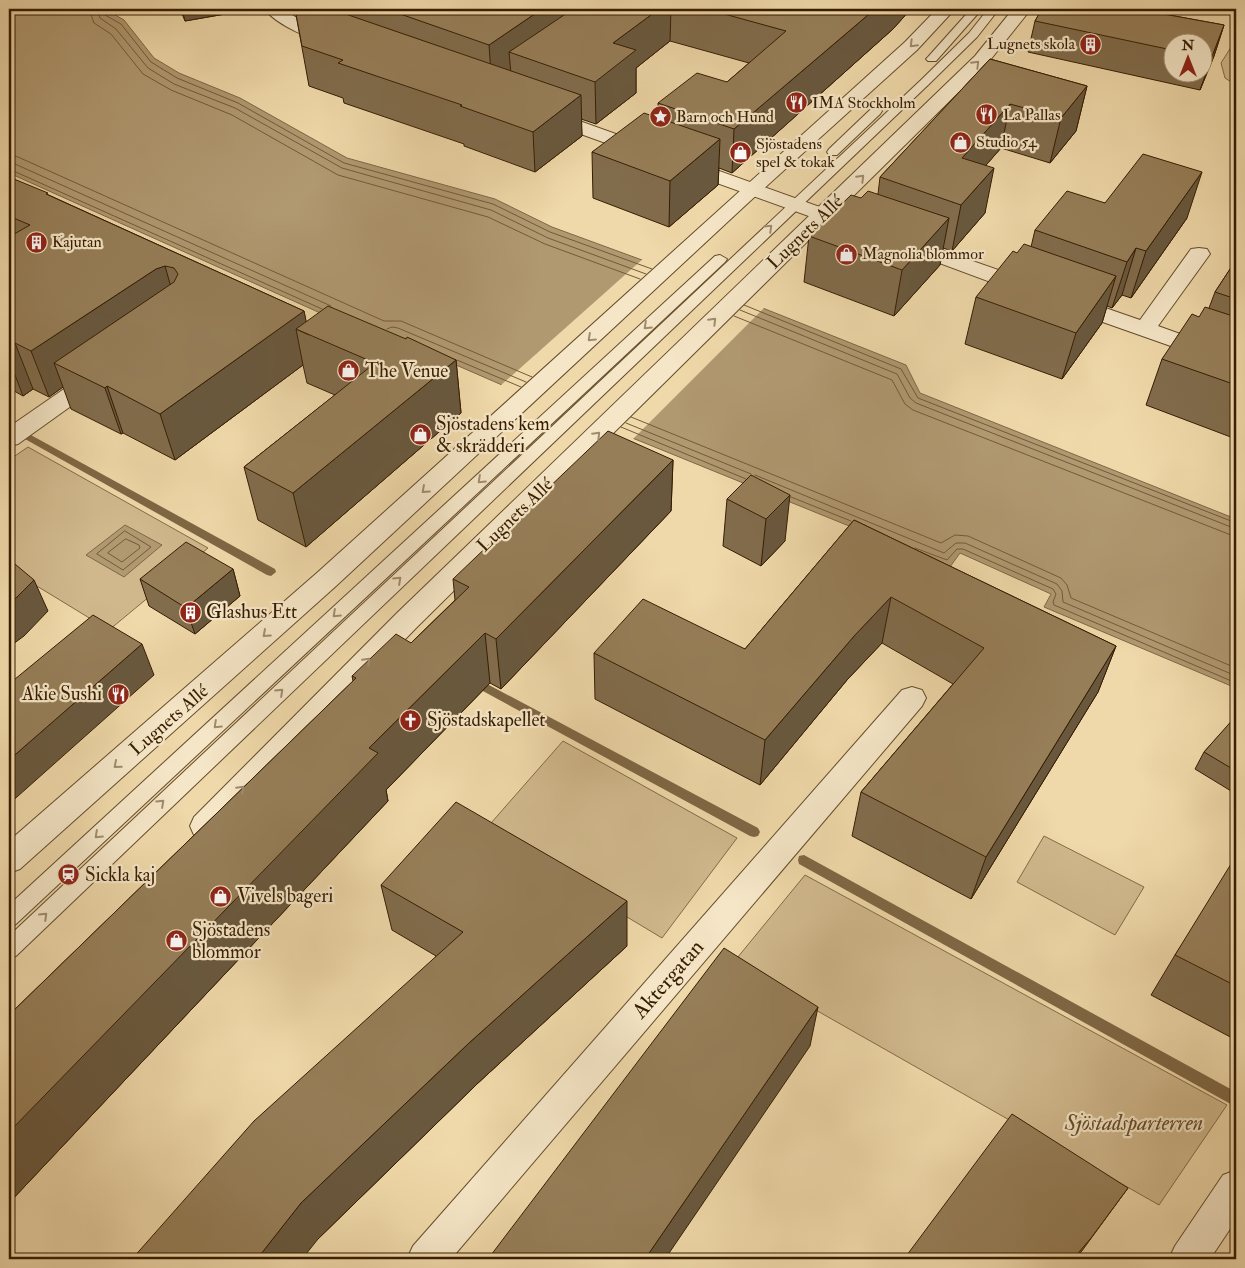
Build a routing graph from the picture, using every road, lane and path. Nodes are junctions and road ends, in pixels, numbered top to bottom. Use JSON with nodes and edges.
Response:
{"nodes":[{"id":1,"x":272,"y":9,"type":"edge"},
{"id":2,"x":946,"y":9,"type":"edge"},
{"id":3,"x":977,"y":9,"type":"edge"},
{"id":4,"x":994,"y":9,"type":"edge"},
{"id":5,"x":1022,"y":9,"type":"edge"},
{"id":6,"x":354,"y":46,"type":"edge"},
{"id":7,"x":528,"y":109,"type":"edge"},
{"id":8,"x":753,"y":189,"type":"junction"},
{"id":9,"x":789,"y":202,"type":"junction"},
{"id":10,"x":823,"y":215,"type":"junction"},
{"id":11,"x":1198,"y":254,"type":"dead end"},
{"id":12,"x":1145,"y":329,"type":"junction"},
{"id":13,"x":1236,"y":362,"type":"edge"},
{"id":14,"x":113,"y":367,"type":"edge"},
{"id":15,"x":9,"y":438,"type":"edge"},
{"id":16,"x":524,"y":450,"type":"junction"},
{"id":17,"x":912,"y":698,"type":"dead end"},
{"id":18,"x":189,"y":842,"type":"edge"},
{"id":19,"x":9,"y":860,"type":"edge"},
{"id":20,"x":9,"y":918,"type":"edge"},
{"id":21,"x":9,"y":949,"type":"edge"},
{"id":22,"x":1236,"y":1188,"type":"edge"},
{"id":23,"x":426,"y":1259,"type":"edge"},
{"id":24,"x":1188,"y":1259,"type":"edge"}],
"edges":[{"from":1,"to":6,"type":"street"},
{"from":2,"to":8,"type":"street","name":"Lugnets Allé","one_way":true},
{"from":3,"to":9,"type":"lane"},
{"from":4,"to":9,"type":"lane"},
{"from":10,"to":5,"type":"street","name":"Lugnets Allé","one_way":true},
{"from":7,"to":8,"type":"street"},
{"from":8,"to":9,"type":"street"},
{"from":8,"to":19,"type":"street","name":"Lugnets Allé","one_way":true},
{"from":9,"to":10,"type":"street"},
{"from":9,"to":16,"type":"lane"},
{"from":10,"to":12,"type":"street"},
{"from":18,"to":10,"type":"street","name":"Lugnets Allé","one_way":true},
{"from":11,"to":12,"type":"street"},
{"from":12,"to":13,"type":"street"},
{"from":14,"to":15,"type":"street"},
{"from":16,"to":20,"type":"lane","one_way":true},
{"from":21,"to":16,"type":"lane","one_way":true},
{"from":17,"to":23,"type":"street","name":"Aktergatan"},
{"from":22,"to":24,"type":"street"}]}
